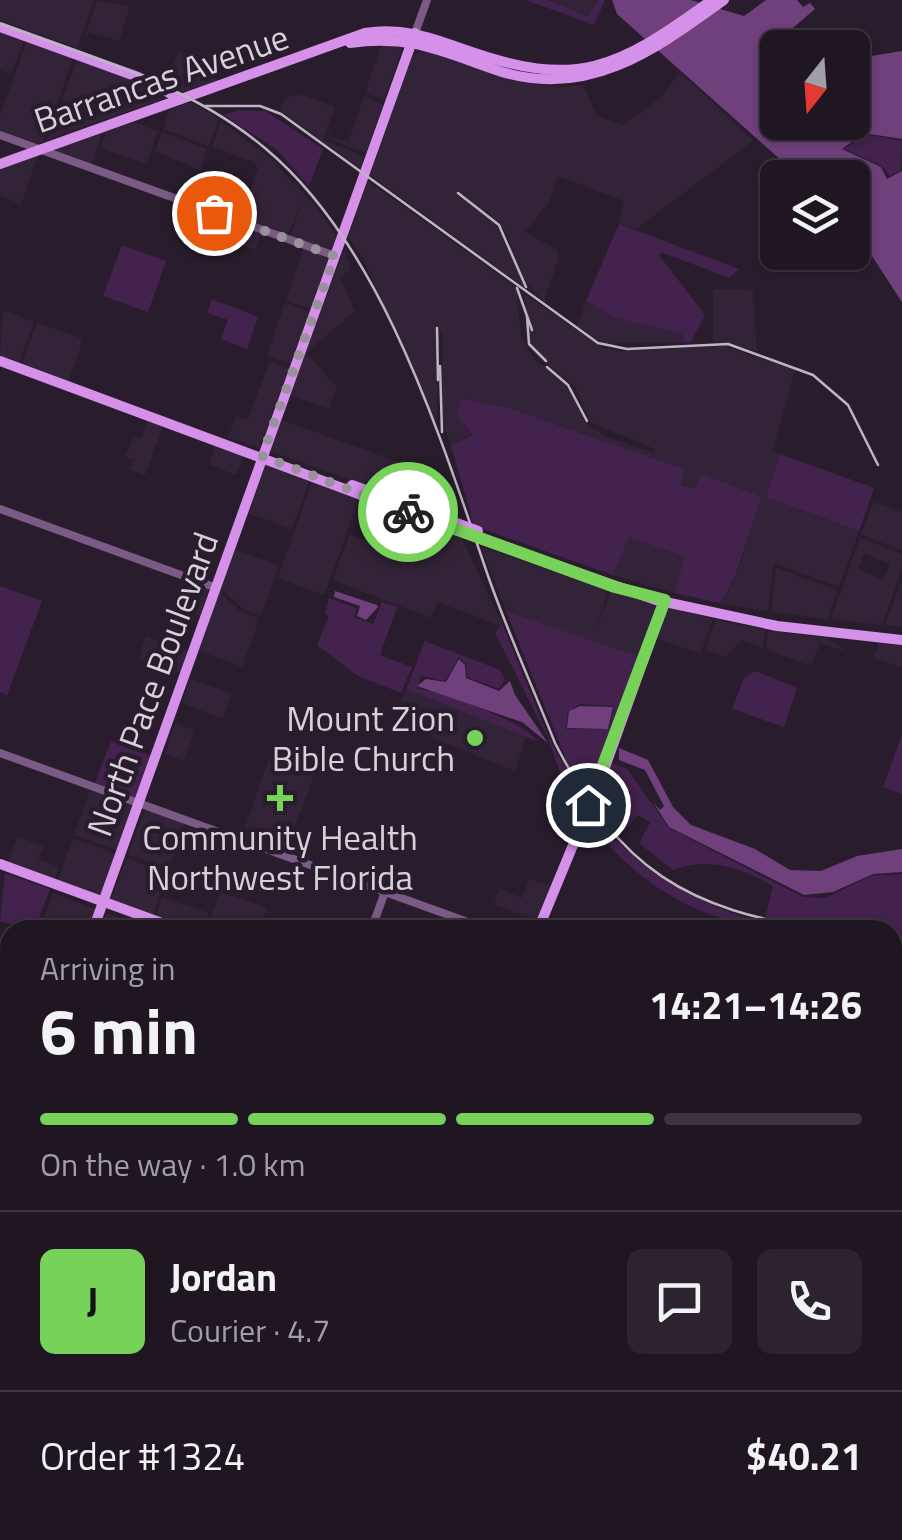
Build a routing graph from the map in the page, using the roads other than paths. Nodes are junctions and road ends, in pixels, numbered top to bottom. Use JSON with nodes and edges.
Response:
{"nodes":[{"id":1,"x":427,"y":0,"type":"edge"},
{"id":2,"x":712,"y":0,"type":"edge"},
{"id":3,"x":724,"y":0,"type":"edge"},
{"id":4,"x":0,"y":27,"type":"edge"},
{"id":5,"x":414,"y":37,"type":"junction"},
{"id":6,"x":436,"y":48,"type":"junction"},
{"id":7,"x":404,"y":63,"type":"junction"},
{"id":8,"x":527,"y":74,"type":"junction"},
{"id":9,"x":181,"y":99,"type":"junction"},
{"id":10,"x":0,"y":135,"type":"edge"},
{"id":11,"x":42,"y":150,"type":"junction"},
{"id":12,"x":0,"y":164,"type":"edge"},
{"id":13,"x":335,"y":256,"type":"junction"},
{"id":14,"x":0,"y":361,"type":"edge"},
{"id":15,"x":262,"y":456,"type":"junction"},
{"id":16,"x":0,"y":510,"type":"edge"},
{"id":17,"x":214,"y":587,"type":"junction"},
{"id":18,"x":665,"y":600,"type":"junction"},
{"id":19,"x":902,"y":636,"type":"edge"},
{"id":20,"x":0,"y":753,"type":"edge"},
{"id":21,"x":140,"y":804,"type":"junction"},
{"id":22,"x":0,"y":867,"type":"edge"},
{"id":23,"x":385,"y":892,"type":"junction"},
{"id":24,"x":100,"y":903,"type":"junction"},
{"id":25,"x":96,"y":920,"type":"edge"},
{"id":26,"x":148,"y":920,"type":"edge"},
{"id":27,"x":375,"y":920,"type":"edge"},
{"id":28,"x":462,"y":920,"type":"edge"},
{"id":29,"x":542,"y":920,"type":"edge"}],
"edges":[{"from":1,"to":5,"type":"street"},
{"from":2,"to":8,"type":"main road","name":"Barrancas Avenue"},
{"from":3,"to":8,"type":"main road","name":"Barrancas Avenue"},
{"from":4,"to":9,"type":"main road"},
{"from":5,"to":6,"type":"main road","name":"Barrancas Avenue"},
{"from":5,"to":7,"type":"main road","name":"North Pace Boulevard"},
{"from":5,"to":8,"type":"main road","name":"Barrancas Avenue"},
{"from":5,"to":9,"type":"main road","name":"Barrancas Avenue"},
{"from":6,"to":7,"type":"main road"},
{"from":6,"to":8,"type":"main road","name":"Barrancas Avenue"},
{"from":7,"to":13,"type":"main road","name":"North Pace Boulevard"},
{"from":9,"to":11,"type":"main road","name":"Barrancas Avenue"},
{"from":10,"to":11,"type":"street"},
{"from":11,"to":12,"type":"main road","name":"Barrancas Avenue"},
{"from":11,"to":13,"type":"street"},
{"from":13,"to":15,"type":"main road","name":"North Pace Boulevard"},
{"from":14,"to":15,"type":"main road"},
{"from":15,"to":17,"type":"main road","name":"North Pace Boulevard"},
{"from":15,"to":18,"type":"main road","bridge":true},
{"from":16,"to":17,"type":"street"},
{"from":17,"to":21,"type":"main road","name":"North Pace Boulevard"},
{"from":18,"to":19,"type":"main road"},
{"from":18,"to":29,"type":"main road"},
{"from":20,"to":21,"type":"street"},
{"from":21,"to":23,"type":"street"},
{"from":21,"to":24,"type":"main road","name":"North Pace Boulevard"},
{"from":22,"to":24,"type":"main road"},
{"from":23,"to":27,"type":"street"},
{"from":23,"to":28,"type":"street"},
{"from":24,"to":25,"type":"main road","name":"North Pace Boulevard"},
{"from":24,"to":26,"type":"main road"}]}
